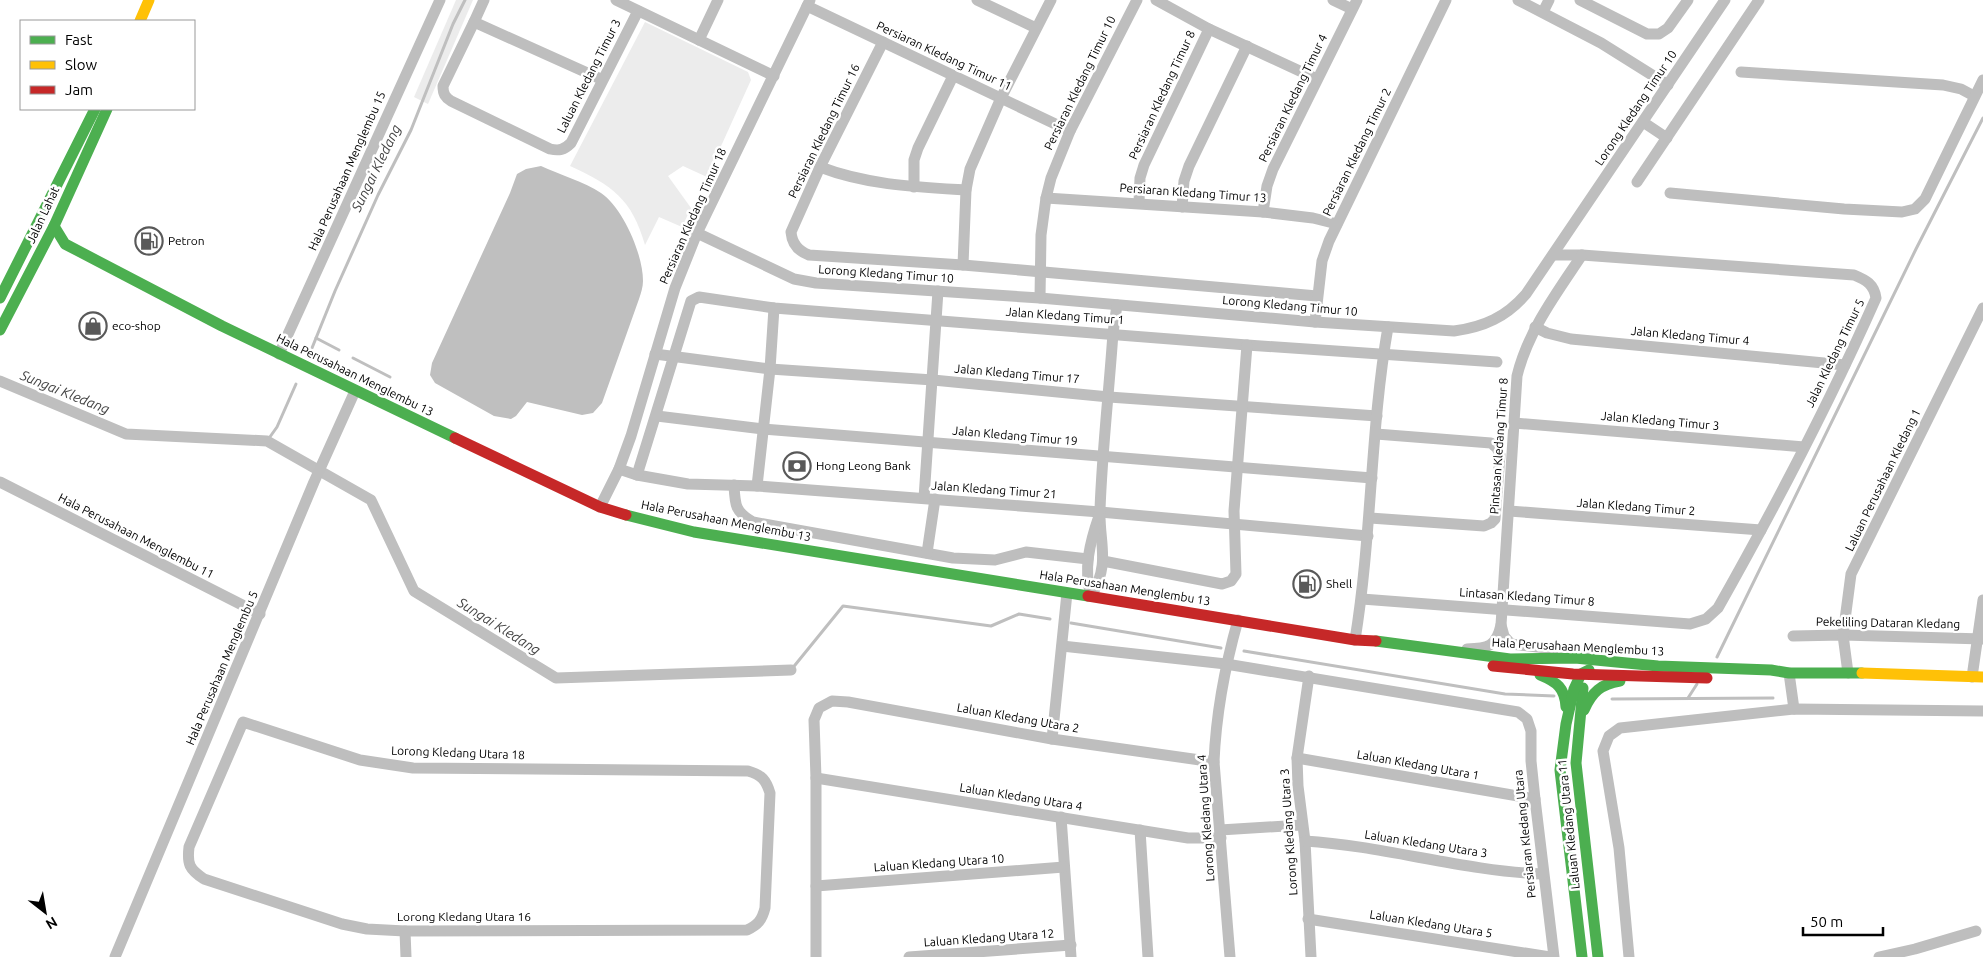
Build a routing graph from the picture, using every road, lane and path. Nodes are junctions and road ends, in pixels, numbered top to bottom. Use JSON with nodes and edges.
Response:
{"nodes":[{"id":1,"x":149,"y":0,"type":"edge"},
{"id":2,"x":440,"y":0,"type":"edge"},
{"id":3,"x":484,"y":0,"type":"edge"},
{"id":4,"x":616,"y":0,"type":"edge"},
{"id":5,"x":718,"y":0,"type":"edge"},
{"id":6,"x":977,"y":0,"type":"edge"},
{"id":7,"x":1051,"y":0,"type":"edge"},
{"id":8,"x":1137,"y":0,"type":"edge"},
{"id":9,"x":1156,"y":0,"type":"edge"},
{"id":10,"x":1333,"y":0,"type":"edge"},
{"id":11,"x":1446,"y":0,"type":"edge"},
{"id":12,"x":1518,"y":0,"type":"edge"},
{"id":13,"x":1549,"y":0,"type":"edge"},
{"id":14,"x":1580,"y":0,"type":"edge"},
{"id":15,"x":1688,"y":0,"type":"edge"},
{"id":16,"x":1726,"y":0,"type":"edge"},
{"id":17,"x":1759,"y":0,"type":"edge"},
{"id":18,"x":808,"y":3,"type":"edge"},
{"id":19,"x":1355,"y":5,"type":"edge"},
{"id":20,"x":638,"y":11,"type":"junction"},
{"id":21,"x":1543,"y":12,"type":"junction"},
{"id":22,"x":140,"y":20,"type":"edge"},
{"id":23,"x":474,"y":22,"type":"junction"},
{"id":24,"x":1036,"y":28,"type":"junction"},
{"id":25,"x":1209,"y":29,"type":"junction"},
{"id":26,"x":699,"y":40,"type":"junction"},
{"id":27,"x":883,"y":42,"type":"junction"},
{"id":28,"x":1247,"y":46,"type":"junction"},
{"id":29,"x":1741,"y":72,"type":"dead end"},
{"id":30,"x":774,"y":76,"type":"junction"},
{"id":31,"x":953,"y":76,"type":"junction"},
{"id":32,"x":1317,"y":79,"type":"junction"},
{"id":33,"x":603,"y":80,"type":"junction"},
{"id":34,"x":1983,"y":80,"type":"edge"},
{"id":35,"x":1668,"y":85,"type":"junction"},
{"id":36,"x":1974,"y":96,"type":"junction"},
{"id":37,"x":1001,"y":98,"type":"junction"},
{"id":38,"x":94,"y":110,"type":"edge"},
{"id":39,"x":107,"y":110,"type":"edge"},
{"id":40,"x":1643,"y":122,"type":"junction"},
{"id":41,"x":1070,"y":131,"type":"junction"},
{"id":42,"x":1666,"y":138,"type":"junction"},
{"id":43,"x":820,"y":167,"type":"junction"},
{"id":44,"x":1637,"y":182,"type":"dead end"},
{"id":45,"x":914,"y":187,"type":"junction"},
{"id":46,"x":966,"y":190,"type":"junction"},
{"id":47,"x":1670,"y":193,"type":"dead end"},
{"id":48,"x":1046,"y":198,"type":"junction"},
{"id":49,"x":1139,"y":203,"type":"junction"},
{"id":50,"x":1182,"y":207,"type":"junction"},
{"id":51,"x":1263,"y":212,"type":"junction"},
{"id":52,"x":1337,"y":224,"type":"junction"},
{"id":53,"x":54,"y":226,"type":"junction"},
{"id":54,"x":791,"y":232,"type":"joint"},
{"id":55,"x":697,"y":233,"type":"junction"},
{"id":56,"x":64,"y":244,"type":"junction"},
{"id":57,"x":42,"y":250,"type":"junction"},
{"id":58,"x":1553,"y":255,"type":"junction"},
{"id":59,"x":1582,"y":255,"type":"junction"},
{"id":60,"x":963,"y":265,"type":"junction"},
{"id":61,"x":5,"y":273,"type":"edge"},
{"id":62,"x":1039,"y":273,"type":"junction"},
{"id":63,"x":938,"y":291,"type":"junction"},
{"id":64,"x":1317,"y":296,"type":"junction"},
{"id":65,"x":0,"y":298,"type":"edge"},
{"id":66,"x":1040,"y":298,"type":"junction"},
{"id":67,"x":1117,"y":305,"type":"junction"},
{"id":68,"x":774,"y":308,"type":"junction"},
{"id":69,"x":1983,"y":308,"type":"edge"},
{"id":70,"x":937,"y":320,"type":"junction"},
{"id":71,"x":1315,"y":322,"type":"junction"},
{"id":72,"x":1388,"y":327,"type":"junction"},
{"id":73,"x":1535,"y":327,"type":"junction"},
{"id":74,"x":0,"y":330,"type":"edge"},
{"id":75,"x":1113,"y":333,"type":"junction"},
{"id":76,"x":1247,"y":345,"type":"junction"},
{"id":77,"x":280,"y":354,"type":"junction"},
{"id":78,"x":655,"y":354,"type":"junction"},
{"id":79,"x":1383,"y":354,"type":"junction"},
{"id":80,"x":673,"y":357,"type":"junction"},
{"id":81,"x":1498,"y":362,"type":"dead end"},
{"id":82,"x":1845,"y":365,"type":"junction"},
{"id":83,"x":770,"y":369,"type":"junction"},
{"id":84,"x":933,"y":380,"type":"junction"},
{"id":85,"x":355,"y":391,"type":"junction"},
{"id":86,"x":1109,"y":397,"type":"junction"},
{"id":87,"x":1242,"y":407,"type":"junction"},
{"id":88,"x":656,"y":416,"type":"junction"},
{"id":89,"x":1377,"y":416,"type":"junction"},
{"id":90,"x":1514,"y":423,"type":"junction"},
{"id":91,"x":763,"y":429,"type":"junction"},
{"id":92,"x":1376,"y":434,"type":"junction"},
{"id":93,"x":929,"y":442,"type":"junction"},
{"id":94,"x":1804,"y":447,"type":"junction"},
{"id":95,"x":1104,"y":457,"type":"junction"},
{"id":96,"x":1238,"y":467,"type":"junction"},
{"id":97,"x":619,"y":469,"type":"junction"},
{"id":98,"x":637,"y":475,"type":"junction"},
{"id":99,"x":1372,"y":478,"type":"junction"},
{"id":100,"x":0,"y":482,"type":"edge"},
{"id":101,"x":734,"y":485,"type":"junction"},
{"id":102,"x":757,"y":486,"type":"junction"},
{"id":103,"x":929,"y":499,"type":"junction"},
{"id":104,"x":600,"y":507,"type":"junction"},
{"id":105,"x":1100,"y":512,"type":"junction"},
{"id":106,"x":1509,"y":512,"type":"junction"},
{"id":107,"x":1370,"y":518,"type":"junction"},
{"id":108,"x":1235,"y":524,"type":"junction"},
{"id":109,"x":1761,"y":530,"type":"junction"},
{"id":110,"x":1368,"y":536,"type":"junction"},
{"id":111,"x":927,"y":553,"type":"junction"},
{"id":112,"x":1088,"y":559,"type":"junction"},
{"id":113,"x":1103,"y":561,"type":"junction"},
{"id":114,"x":1067,"y":593,"type":"junction"},
{"id":115,"x":1091,"y":596,"type":"junction"},
{"id":116,"x":1362,"y":599,"type":"junction"},
{"id":117,"x":1983,"y":600,"type":"edge"},
{"id":118,"x":1502,"y":609,"type":"junction"},
{"id":119,"x":260,"y":614,"type":"junction"},
{"id":120,"x":1238,"y":620,"type":"junction"},
{"id":121,"x":1690,"y":624,"type":"joint"},
{"id":122,"x":1501,"y":625,"type":"junction"},
{"id":123,"x":1843,"y":635,"type":"junction"},
{"id":124,"x":1793,"y":636,"type":"dead end"},
{"id":125,"x":1980,"y":639,"type":"edge"},
{"id":126,"x":1355,"y":640,"type":"junction"},
{"id":127,"x":1062,"y":646,"type":"junction"},
{"id":128,"x":1441,"y":649,"type":"junction"},
{"id":129,"x":1510,"y":658,"type":"junction"},
{"id":130,"x":1226,"y":664,"type":"junction"},
{"id":131,"x":1658,"y":666,"type":"junction"},
{"id":132,"x":1678,"y":667,"type":"junction"},
{"id":133,"x":1528,"y":671,"type":"junction"},
{"id":134,"x":1789,"y":673,"type":"junction"},
{"id":135,"x":1848,"y":673,"type":"junction"},
{"id":136,"x":1581,"y":674,"type":"junction"},
{"id":137,"x":1310,"y":676,"type":"junction"},
{"id":138,"x":1978,"y":677,"type":"edge"},
{"id":139,"x":1645,"y":678,"type":"junction"},
{"id":140,"x":1794,"y":709,"type":"junction"},
{"id":141,"x":1983,"y":711,"type":"edge"},
{"id":142,"x":1566,"y":724,"type":"junction"},
{"id":143,"x":1578,"y":725,"type":"junction"},
{"id":144,"x":1052,"y":739,"type":"junction"},
{"id":145,"x":1297,"y":758,"type":"junction"},
{"id":146,"x":1214,"y":762,"type":"junction"},
{"id":147,"x":816,"y":778,"type":"junction"},
{"id":148,"x":1535,"y":799,"type":"junction"},
{"id":149,"x":1060,"y":817,"type":"junction"},
{"id":150,"x":1302,"y":825,"type":"junction"},
{"id":151,"x":1140,"y":830,"type":"junction"},
{"id":152,"x":1220,"y":834,"type":"junction"},
{"id":153,"x":1305,"y":841,"type":"junction"},
{"id":154,"x":188,"y":860,"type":"joint"},
{"id":155,"x":1064,"y":867,"type":"junction"},
{"id":156,"x":1543,"y":874,"type":"junction"},
{"id":157,"x":816,"y":886,"type":"junction"},
{"id":158,"x":1308,"y":918,"type":"junction"},
{"id":159,"x":756,"y":926,"type":"joint"},
{"id":160,"x":406,"y":931,"type":"junction"},
{"id":161,"x":1976,"y":931,"type":"dead end"},
{"id":162,"x":1071,"y":951,"type":"edge"},
{"id":163,"x":115,"y":957,"type":"edge"},
{"id":164,"x":406,"y":957,"type":"edge"},
{"id":165,"x":816,"y":957,"type":"edge"},
{"id":166,"x":909,"y":957,"type":"edge"},
{"id":167,"x":1148,"y":957,"type":"edge"},
{"id":168,"x":1230,"y":957,"type":"edge"},
{"id":169,"x":1311,"y":957,"type":"edge"},
{"id":170,"x":1552,"y":957,"type":"edge"},
{"id":171,"x":1582,"y":957,"type":"edge"},
{"id":172,"x":1598,"y":957,"type":"edge"},
{"id":173,"x":1629,"y":957,"type":"edge"},
{"id":174,"x":1879,"y":957,"type":"edge"}],
"edges":[{"from":1,"to":22,"type":"street"},
{"from":2,"to":77,"type":"street","name":"Hala Perusahaan Menglembu 15"},
{"from":3,"to":23,"type":"street"},
{"from":4,"to":20,"type":"street"},
{"from":5,"to":26,"type":"street"},
{"from":6,"to":24,"type":"street"},
{"from":7,"to":24,"type":"street"},
{"from":8,"to":41,"type":"street","name":"Persiaran Kledang Timur 10"},
{"from":9,"to":25,"type":"street"},
{"from":10,"to":19,"type":"street"},
{"from":11,"to":52,"type":"street","name":"Persiaran Kledang Timur 2"},
{"from":12,"to":21,"type":"street"},
{"from":13,"to":21,"type":"street"},
{"from":14,"to":15,"type":"street"},
{"from":16,"to":35,"type":"street","name":"Lorong Kledang Timur 10"},
{"from":17,"to":42,"type":"street"},
{"from":18,"to":27,"type":"street","name":"Persiaran Kledang Timur 11"},
{"from":18,"to":30,"type":"street","name":"Persiaran Kledang Timur 18"},
{"from":19,"to":32,"type":"street","name":"Persiaran Kledang Timur 4"},
{"from":20,"to":26,"type":"street"},
{"from":20,"to":33,"type":"street","name":"Laluan Kledang Timur 3"},
{"from":21,"to":35,"type":"street"},
{"from":23,"to":33,"type":"street"},
{"from":23,"to":33,"type":"street","name":"Laluan Kledang Timur 3"},
{"from":24,"to":37,"type":"street"},
{"from":25,"to":28,"type":"street"},
{"from":25,"to":49,"type":"street","name":"Persiaran Kledang Timur 8"},
{"from":26,"to":30,"type":"street"},
{"from":27,"to":31,"type":"street","name":"Persiaran Kledang Timur 11"},
{"from":27,"to":43,"type":"street","name":"Persiaran Kledang Timur 16"},
{"from":28,"to":32,"type":"street"},
{"from":28,"to":50,"type":"street"},
{"from":29,"to":36,"type":"street"},
{"from":30,"to":55,"type":"street","name":"Persiaran Kledang Timur 18"},
{"from":31,"to":37,"type":"street","name":"Persiaran Kledang Timur 11"},
{"from":31,"to":45,"type":"street"},
{"from":32,"to":51,"type":"street","name":"Persiaran Kledang Timur 4"},
{"from":34,"to":36,"type":"street"},
{"from":35,"to":40,"type":"street","name":"Lorong Kledang Timur 10"},
{"from":36,"to":47,"type":"street"},
{"from":37,"to":41,"type":"street","name":"Persiaran Kledang Timur 11"},
{"from":37,"to":46,"type":"street"},
{"from":38,"to":61,"type":"street","name":"Jalan Lahat"},
{"from":39,"to":53,"type":"street","name":"Jalan Lahat"},
{"from":40,"to":42,"type":"street"},
{"from":40,"to":58,"type":"street","name":"Lorong Kledang Timur 10"},
{"from":41,"to":48,"type":"street","name":"Persiaran Kledang Timur 10"},
{"from":42,"to":44,"type":"street"},
{"from":43,"to":45,"type":"street"},
{"from":43,"to":54,"type":"street","name":"Persiaran Kledang Timur 16"},
{"from":45,"to":46,"type":"street"},
{"from":46,"to":60,"type":"street"},
{"from":48,"to":49,"type":"street","name":"Persiaran Kledang Timur 13"},
{"from":48,"to":62,"type":"street","name":"Persiaran Kledang Timur 10"},
{"from":49,"to":50,"type":"street","name":"Persiaran Kledang Timur 13"},
{"from":50,"to":51,"type":"street","name":"Persiaran Kledang Timur 13"},
{"from":51,"to":52,"type":"street","name":"Persiaran Kledang Timur 13"},
{"from":52,"to":64,"type":"street","name":"Persiaran Kledang Timur 2"},
{"from":53,"to":56,"type":"street"},
{"from":53,"to":57,"type":"street","name":"Jalan Lahat"},
{"from":54,"to":60,"type":"street","name":"Lorong Kledang Timur 10"},
{"from":55,"to":63,"type":"street","name":"Lorong Kledang Timur 10"},
{"from":55,"to":78,"type":"street","name":"Persiaran Kledang Timur 18"},
{"from":56,"to":57,"type":"street"},
{"from":56,"to":77,"type":"street","name":"Hala Perusahaan Menglembu 13"},
{"from":57,"to":74,"type":"street","name":"Jalan Lahat"},
{"from":58,"to":59,"type":"street","name":"Jalan Kledang Timur 5"},
{"from":58,"to":72,"type":"street","name":"Lorong Kledang Timur 10"},
{"from":59,"to":73,"type":"street","name":"Pintasan Kledang Timur 8"},
{"from":59,"to":82,"type":"street","name":"Jalan Kledang Timur 5"},
{"from":60,"to":62,"type":"street","name":"Lorong Kledang Timur 10"},
{"from":61,"to":65,"type":"street","name":"Jalan Lahat"},
{"from":62,"to":64,"type":"street","name":"Lorong Kledang Timur 10"},
{"from":62,"to":66,"type":"street","name":"Persiaran Kledang Timur 10"},
{"from":63,"to":66,"type":"street","name":"Lorong Kledang Timur 10"},
{"from":63,"to":70,"type":"street"},
{"from":64,"to":71,"type":"street","name":"Persiaran Kledang Timur 2"},
{"from":66,"to":67,"type":"street","name":"Lorong Kledang Timur 10"},
{"from":67,"to":71,"type":"street","name":"Lorong Kledang Timur 10"},
{"from":67,"to":75,"type":"street"},
{"from":68,"to":70,"type":"street","name":"Jalan Kledang Timur 1"},
{"from":68,"to":80,"type":"street","name":"Jalan Kledang Timur 1"},
{"from":68,"to":83,"type":"street"},
{"from":69,"to":123,"type":"street","name":"Laluan Perusahaan Kledang 1"},
{"from":70,"to":75,"type":"street","name":"Jalan Kledang Timur 1"},
{"from":70,"to":84,"type":"street"},
{"from":71,"to":72,"type":"street","name":"Lorong Kledang Timur 10"},
{"from":72,"to":79,"type":"street"},
{"from":73,"to":82,"type":"street","name":"Jalan Kledang Timur 4"},
{"from":73,"to":90,"type":"street","name":"Pintasan Kledang Timur 8"},
{"from":75,"to":76,"type":"street","name":"Jalan Kledang Timur 1"},
{"from":75,"to":86,"type":"street"},
{"from":76,"to":79,"type":"street","name":"Jalan Kledang Timur 1"},
{"from":76,"to":87,"type":"street"},
{"from":77,"to":85,"type":"street","name":"Hala Perusahaan Menglembu 13"},
{"from":78,"to":80,"type":"street","name":"Jalan Kledang Timur 17"},
{"from":78,"to":97,"type":"street","name":"Persiaran Kledang Timur 18"},
{"from":79,"to":81,"type":"street","name":"Jalan Kledang Timur 1"},
{"from":79,"to":89,"type":"street"},
{"from":80,"to":83,"type":"street","name":"Jalan Kledang Timur 17"},
{"from":80,"to":88,"type":"street","name":"Jalan Kledang Timur 1"},
{"from":82,"to":94,"type":"street","name":"Jalan Kledang Timur 5"},
{"from":83,"to":84,"type":"street","name":"Jalan Kledang Timur 17"},
{"from":83,"to":91,"type":"street"},
{"from":84,"to":86,"type":"street","name":"Jalan Kledang Timur 17"},
{"from":84,"to":93,"type":"street"},
{"from":85,"to":104,"type":"street","name":"Hala Perusahaan Menglembu 13"},
{"from":85,"to":119,"type":"street","name":"Hala Perusahaan Menglembu 5"},
{"from":86,"to":87,"type":"street","name":"Jalan Kledang Timur 17"},
{"from":86,"to":95,"type":"street"},
{"from":87,"to":89,"type":"street","name":"Jalan Kledang Timur 17"},
{"from":87,"to":96,"type":"street"},
{"from":88,"to":91,"type":"street","name":"Jalan Kledang Timur 19"},
{"from":88,"to":98,"type":"street","name":"Jalan Kledang Timur 1"},
{"from":89,"to":92,"type":"street"},
{"from":90,"to":94,"type":"street","name":"Jalan Kledang Timur 3"},
{"from":90,"to":106,"type":"street","name":"Pintasan Kledang Timur 8"},
{"from":91,"to":93,"type":"street","name":"Jalan Kledang Timur 19"},
{"from":91,"to":102,"type":"street"},
{"from":92,"to":99,"type":"street"},
{"from":92,"to":107,"type":"street"},
{"from":93,"to":95,"type":"street","name":"Jalan Kledang Timur 19"},
{"from":93,"to":103,"type":"street"},
{"from":94,"to":109,"type":"street","name":"Jalan Kledang Timur 5"},
{"from":95,"to":96,"type":"street","name":"Jalan Kledang Timur 19"},
{"from":95,"to":105,"type":"street"},
{"from":96,"to":99,"type":"street","name":"Jalan Kledang Timur 19"},
{"from":96,"to":108,"type":"street"},
{"from":97,"to":98,"type":"street","name":"Jalan Kledang Timur 21"},
{"from":97,"to":104,"type":"street","name":"Persiaran Kledang Timur 18"},
{"from":98,"to":101,"type":"street","name":"Jalan Kledang Timur 21"},
{"from":99,"to":107,"type":"street"},
{"from":100,"to":119,"type":"street","name":"Hala Perusahaan Menglembu 11"},
{"from":101,"to":102,"type":"street","name":"Jalan Kledang Timur 21"},
{"from":101,"to":111,"type":"street"},
{"from":102,"to":103,"type":"street","name":"Jalan Kledang Timur 21"},
{"from":103,"to":105,"type":"street","name":"Jalan Kledang Timur 21"},
{"from":103,"to":111,"type":"street"},
{"from":104,"to":114,"type":"street","name":"Hala Perusahaan Menglembu 13"},
{"from":105,"to":108,"type":"street","name":"Jalan Kledang Timur 21"},
{"from":105,"to":112,"type":"street"},
{"from":105,"to":113,"type":"street"},
{"from":106,"to":109,"type":"street","name":"Jalan Kledang Timur 2"},
{"from":106,"to":118,"type":"street","name":"Pintasan Kledang Timur 8"},
{"from":107,"to":110,"type":"street"},
{"from":108,"to":110,"type":"street","name":"Jalan Kledang Timur 21"},
{"from":108,"to":113,"type":"street"},
{"from":109,"to":121,"type":"street","name":"Jalan Kledang Timur 5"},
{"from":110,"to":116,"type":"street"},
{"from":111,"to":112,"type":"street"},
{"from":112,"to":115,"type":"street"},
{"from":113,"to":115,"type":"street"},
{"from":114,"to":115,"type":"street","name":"Hala Perusahaan Menglembu 13"},
{"from":114,"to":127,"type":"street"},
{"from":115,"to":120,"type":"street","name":"Hala Perusahaan Menglembu 13"},
{"from":116,"to":118,"type":"street","name":"Lintasan Kledang Timur 8"},
{"from":116,"to":126,"type":"street"},
{"from":117,"to":125,"type":"street"},
{"from":118,"to":121,"type":"street","name":"Lintasan Kledang Timur 8"},
{"from":118,"to":122,"type":"street","name":"Pintasan Kledang Timur 8"},
{"from":119,"to":163,"type":"street","name":"Hala Perusahaan Menglembu 5"},
{"from":120,"to":126,"type":"street","name":"Hala Perusahaan Menglembu 13"},
{"from":120,"to":130,"type":"street","name":"Lorong Kledang Utara 4"},
{"from":122,"to":128,"type":"street","name":"Pintasan Kledang Timur 8"},
{"from":122,"to":132,"type":"street"},
{"from":123,"to":124,"type":"street","name":"Pekeliling Dataran Kledang"},
{"from":123,"to":125,"type":"street","name":"Pekeliling Dataran Kledang"},
{"from":123,"to":135,"type":"street","name":"Laluan Perusahaan Kledang 1"},
{"from":125,"to":138,"type":"street"},
{"from":126,"to":128,"type":"street","name":"Hala Perusahaan Menglembu 13"},
{"from":126,"to":133,"type":"street","name":"Hala Perusahaan Menglembu 13"},
{"from":127,"to":130,"type":"street"},
{"from":127,"to":144,"type":"street"},
{"from":128,"to":129,"type":"street","name":"Hala Perusahaan Menglembu 13"},
{"from":129,"to":131,"type":"street","name":"Hala Perusahaan Menglembu 13"},
{"from":129,"to":136,"type":"street"},
{"from":130,"to":137,"type":"street"},
{"from":130,"to":146,"type":"street","name":"Lorong Kledang Utara 4"},
{"from":131,"to":132,"type":"street","name":"Hala Perusahaan Menglembu 13"},
{"from":131,"to":136,"type":"street"},
{"from":132,"to":134,"type":"street","name":"Hala Perusahaan Menglembu 13"},
{"from":133,"to":136,"type":"street","name":"Hala Perusahaan Menglembu 13"},
{"from":133,"to":142,"type":"street"},
{"from":134,"to":135,"type":"street","name":"Hala Perusahaan Menglembu 13"},
{"from":134,"to":139,"type":"street","name":"Hala Perusahaan Menglembu 13"},
{"from":134,"to":140,"type":"street"},
{"from":135,"to":138,"type":"street","name":"Hala Perusahaan Menglembu 13"},
{"from":136,"to":139,"type":"street","name":"Hala Perusahaan Menglembu 13"},
{"from":136,"to":142,"type":"street","name":"Laluan Kledang Utara 11"},
{"from":136,"to":143,"type":"street","name":"Laluan Kledang Utara 11"},
{"from":137,"to":145,"type":"street","name":"Lorong Kledang Utara 3"},
{"from":137,"to":148,"type":"street","name":"Persiaran Kledang Utara"},
{"from":139,"to":143,"type":"street"},
{"from":140,"to":141,"type":"street"},
{"from":140,"to":173,"type":"street"},
{"from":142,"to":171,"type":"street","name":"Laluan Kledang Utara 11"},
{"from":143,"to":172,"type":"street","name":"Laluan Kledang Utara 11"},
{"from":144,"to":146,"type":"street","name":"Laluan Kledang Utara 2"},
{"from":144,"to":147,"type":"street","name":"Laluan Kledang Utara 2"},
{"from":145,"to":148,"type":"street","name":"Laluan Kledang Utara 1"},
{"from":145,"to":150,"type":"street","name":"Lorong Kledang Utara 3"},
{"from":146,"to":152,"type":"street","name":"Lorong Kledang Utara 4"},
{"from":147,"to":149,"type":"street","name":"Laluan Kledang Utara 4"},
{"from":147,"to":157,"type":"street"},
{"from":148,"to":156,"type":"street","name":"Persiaran Kledang Utara"},
{"from":149,"to":151,"type":"street","name":"Laluan Kledang Utara 4"},
{"from":149,"to":155,"type":"street"},
{"from":150,"to":152,"type":"street","name":"Laluan Kledang Utara 4"},
{"from":150,"to":153,"type":"street","name":"Lorong Kledang Utara 3"},
{"from":151,"to":152,"type":"street","name":"Laluan Kledang Utara 4"},
{"from":151,"to":167,"type":"street"},
{"from":152,"to":168,"type":"street","name":"Lorong Kledang Utara 4"},
{"from":153,"to":156,"type":"street","name":"Laluan Kledang Utara 3"},
{"from":153,"to":158,"type":"street","name":"Lorong Kledang Utara 3"},
{"from":154,"to":159,"type":"street","name":"Lorong Kledang Utara 18"},
{"from":154,"to":160,"type":"street","name":"Lorong Kledang Utara 16"},
{"from":155,"to":157,"type":"street","name":"Laluan Kledang Utara 10"},
{"from":155,"to":162,"type":"street"},
{"from":156,"to":170,"type":"street","name":"Persiaran Kledang Utara"},
{"from":157,"to":165,"type":"street"},
{"from":158,"to":169,"type":"street","name":"Lorong Kledang Utara 3"},
{"from":158,"to":170,"type":"street","name":"Laluan Kledang Utara 5"},
{"from":159,"to":160,"type":"street","name":"Lorong Kledang Utara 16"},
{"from":160,"to":164,"type":"street"},
{"from":161,"to":174,"type":"street"},
{"from":162,"to":166,"type":"street","name":"Laluan Kledang Utara 12"}]}
